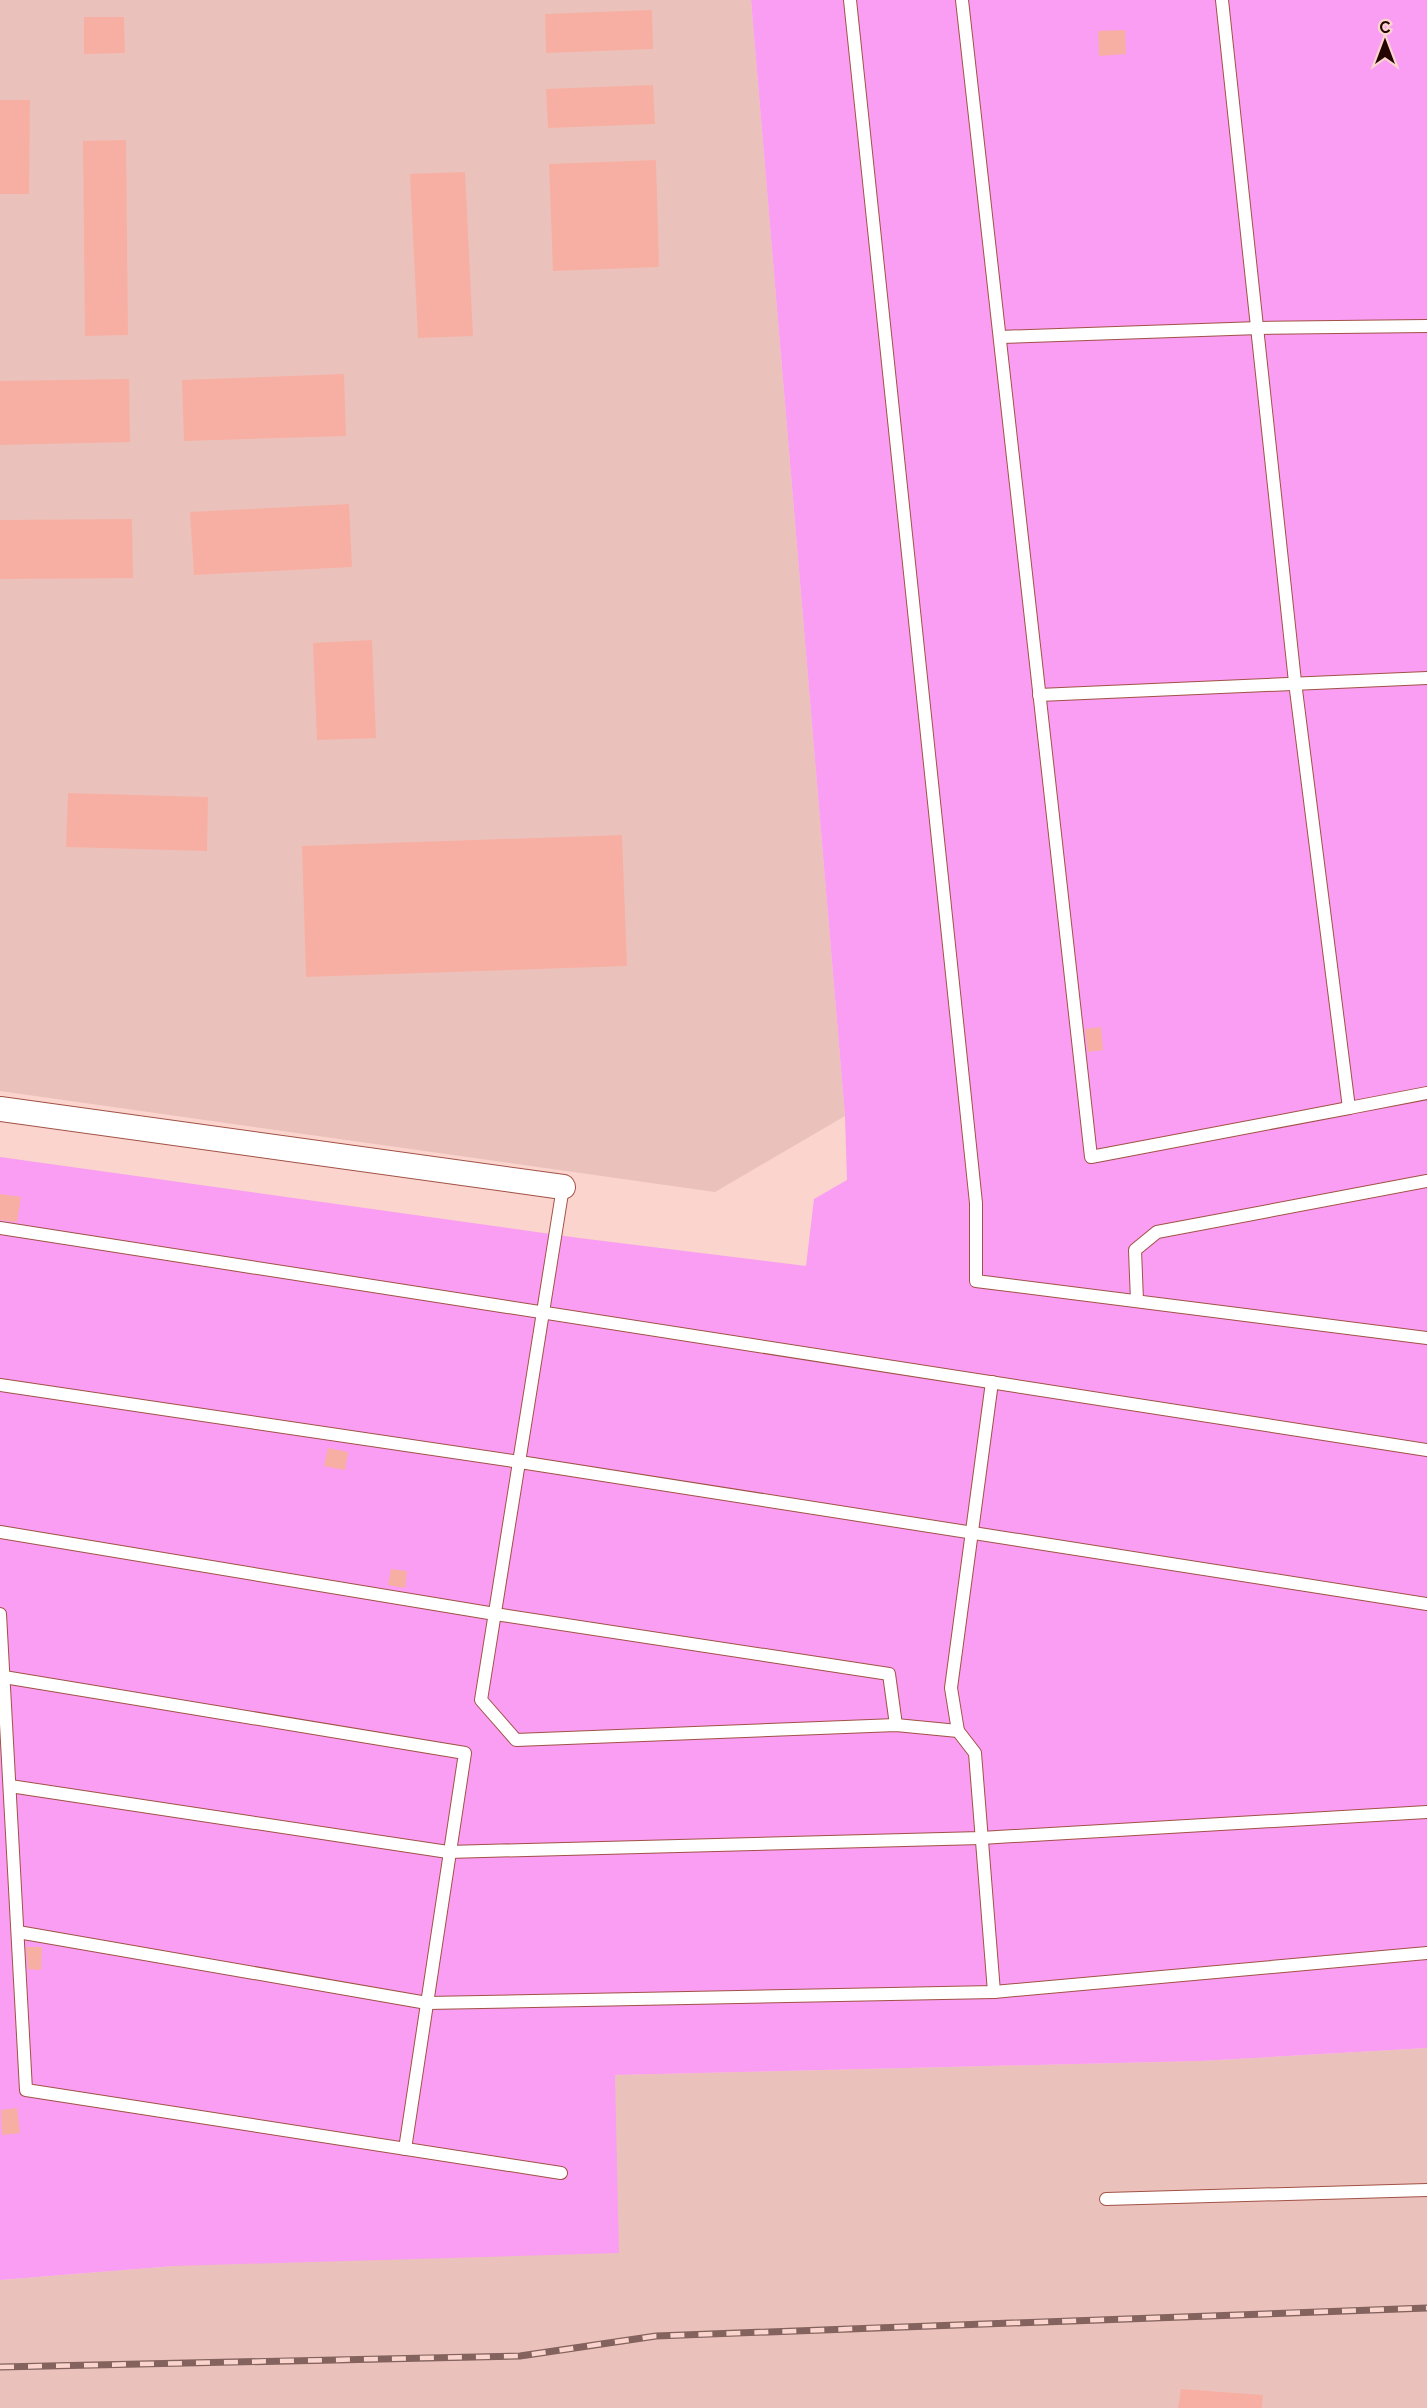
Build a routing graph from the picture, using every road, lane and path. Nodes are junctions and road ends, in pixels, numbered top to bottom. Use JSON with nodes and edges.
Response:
{"nodes":[{"id":1,"x":850,"y":0,"type":"edge"},
{"id":2,"x":962,"y":0,"type":"edge"},
{"id":3,"x":1222,"y":0,"type":"edge"},
{"id":4,"x":1427,"y":326,"type":"edge"},
{"id":5,"x":1258,"y":328,"type":"junction"},
{"id":6,"x":1000,"y":337,"type":"junction"},
{"id":7,"x":1427,"y":678,"type":"edge"},
{"id":8,"x":1294,"y":682,"type":"junction"},
{"id":9,"x":1039,"y":695,"type":"junction"},
{"id":10,"x":1427,"y":1093,"type":"edge"},
{"id":11,"x":0,"y":1108,"type":"edge"},
{"id":12,"x":1349,"y":1108,"type":"junction"},
{"id":13,"x":1427,"y":1181,"type":"edge"},
{"id":14,"x":563,"y":1187,"type":"joint"},
{"id":15,"x":0,"y":1228,"type":"edge"},
{"id":16,"x":1137,"y":1301,"type":"junction"},
{"id":17,"x":544,"y":1312,"type":"junction"},
{"id":18,"x":1427,"y":1338,"type":"edge"},
{"id":19,"x":992,"y":1382,"type":"junction"},
{"id":20,"x":0,"y":1385,"type":"edge"},
{"id":21,"x":1427,"y":1450,"type":"edge"},
{"id":22,"x":520,"y":1462,"type":"junction"},
{"id":23,"x":0,"y":1532,"type":"edge"},
{"id":24,"x":972,"y":1533,"type":"junction"},
{"id":25,"x":1427,"y":1604,"type":"edge"},
{"id":26,"x":0,"y":1614,"type":"edge"},
{"id":27,"x":495,"y":1614,"type":"junction"},
{"id":28,"x":3,"y":1677,"type":"junction"},
{"id":29,"x":896,"y":1725,"type":"junction"},
{"id":30,"x":958,"y":1731,"type":"junction"},
{"id":31,"x":10,"y":1786,"type":"junction"},
{"id":32,"x":1427,"y":1812,"type":"edge"},
{"id":33,"x":981,"y":1838,"type":"junction"},
{"id":34,"x":448,"y":1852,"type":"junction"},
{"id":35,"x":18,"y":1932,"type":"junction"},
{"id":36,"x":1427,"y":1953,"type":"edge"},
{"id":37,"x":994,"y":1992,"type":"junction"},
{"id":38,"x":427,"y":2003,"type":"junction"},
{"id":39,"x":405,"y":2149,"type":"junction"},
{"id":40,"x":561,"y":2173,"type":"dead end"},
{"id":41,"x":1427,"y":2190,"type":"edge"},
{"id":42,"x":1106,"y":2199,"type":"dead end"}],
"edges":[{"from":1,"to":16,"type":"lane"},
{"from":2,"to":6,"type":"lane"},
{"from":3,"to":5,"type":"lane"},
{"from":4,"to":5,"type":"lane"},
{"from":5,"to":6,"type":"lane"},
{"from":5,"to":8,"type":"lane"},
{"from":6,"to":9,"type":"lane"},
{"from":7,"to":8,"type":"lane"},
{"from":8,"to":9,"type":"lane"},
{"from":8,"to":12,"type":"lane"},
{"from":9,"to":12,"type":"lane"},
{"from":10,"to":12,"type":"lane"},
{"from":11,"to":14,"type":"street"},
{"from":13,"to":16,"type":"lane"},
{"from":14,"to":17,"type":"lane"},
{"from":15,"to":17,"type":"lane"},
{"from":16,"to":18,"type":"lane"},
{"from":17,"to":19,"type":"lane"},
{"from":17,"to":22,"type":"lane"},
{"from":19,"to":21,"type":"lane"},
{"from":19,"to":24,"type":"lane"},
{"from":20,"to":22,"type":"lane"},
{"from":22,"to":24,"type":"lane"},
{"from":22,"to":27,"type":"lane"},
{"from":23,"to":27,"type":"lane"},
{"from":24,"to":25,"type":"lane"},
{"from":24,"to":30,"type":"lane"},
{"from":26,"to":28,"type":"lane"},
{"from":27,"to":29,"type":"lane"},
{"from":27,"to":29,"type":"lane"},
{"from":28,"to":31,"type":"lane"},
{"from":28,"to":34,"type":"lane"},
{"from":29,"to":30,"type":"lane"},
{"from":30,"to":33,"type":"lane"},
{"from":31,"to":34,"type":"lane"},
{"from":31,"to":35,"type":"lane"},
{"from":32,"to":33,"type":"lane"},
{"from":33,"to":34,"type":"lane"},
{"from":33,"to":37,"type":"lane"},
{"from":34,"to":38,"type":"lane"},
{"from":35,"to":38,"type":"lane"},
{"from":35,"to":39,"type":"lane"},
{"from":36,"to":37,"type":"lane"},
{"from":37,"to":38,"type":"lane"},
{"from":38,"to":39,"type":"lane"},
{"from":39,"to":40,"type":"lane"},
{"from":41,"to":42,"type":"lane"}]}
